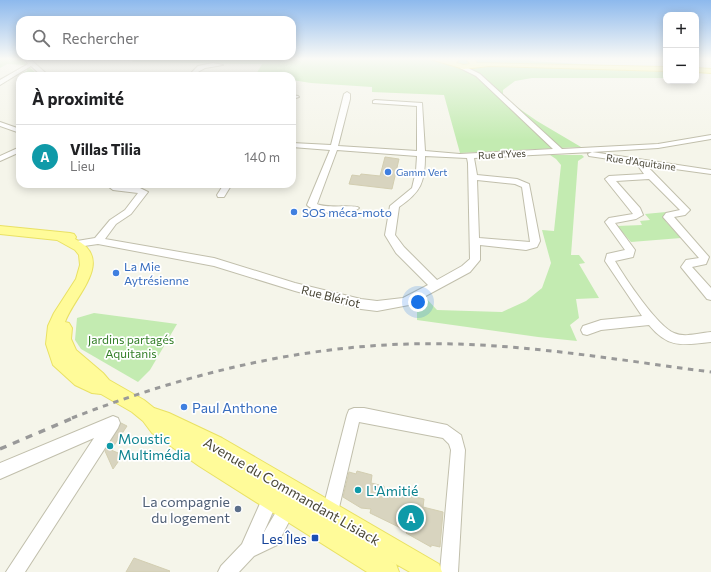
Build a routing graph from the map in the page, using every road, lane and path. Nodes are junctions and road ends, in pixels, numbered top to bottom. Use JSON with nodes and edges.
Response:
{"nodes":[{"id":1,"x":493,"y":86,"type":"edge"},
{"id":2,"x":346,"y":94,"type":"dead end"},
{"id":3,"x":376,"y":102,"type":"dead end"},
{"id":4,"x":0,"y":124,"type":"edge"},
{"id":5,"x":16,"y":130,"type":"edge"},
{"id":6,"x":711,"y":137,"type":"edge"},
{"id":7,"x":296,"y":145,"type":"edge"},
{"id":8,"x":334,"y":148,"type":"junction"},
{"id":9,"x":611,"y":148,"type":"junction"},
{"id":10,"x":602,"y":149,"type":"junction"},
{"id":11,"x":572,"y":150,"type":"junction"},
{"id":12,"x":16,"y":151,"type":"edge"},
{"id":13,"x":560,"y":151,"type":"junction"},
{"id":14,"x":421,"y":154,"type":"junction"},
{"id":15,"x":470,"y":156,"type":"junction"},
{"id":16,"x":608,"y":157,"type":"junction"},
{"id":17,"x":619,"y":158,"type":"junction"},
{"id":18,"x":0,"y":159,"type":"edge"},
{"id":19,"x":639,"y":161,"type":"junction"},
{"id":20,"x":711,"y":172,"type":"edge"},
{"id":21,"x":652,"y":176,"type":"junction"},
{"id":22,"x":473,"y":177,"type":"junction"},
{"id":23,"x":114,"y":188,"type":"edge"},
{"id":24,"x":225,"y":188,"type":"edge"},
{"id":25,"x":221,"y":195,"type":"dead end"},
{"id":26,"x":354,"y":208,"type":"dead end"},
{"id":27,"x":0,"y":230,"type":"edge"},
{"id":28,"x":476,"y":241,"type":"junction"},
{"id":29,"x":87,"y":243,"type":"junction"},
{"id":30,"x":435,"y":286,"type":"junction"},
{"id":31,"x":711,"y":296,"type":"edge"},
{"id":32,"x":652,"y":320,"type":"junction"},
{"id":33,"x":587,"y":330,"type":"dead end"},
{"id":34,"x":711,"y":336,"type":"edge"},
{"id":35,"x":0,"y":471,"type":"edge"},
{"id":36,"x":283,"y":496,"type":"junction"},
{"id":37,"x":330,"y":512,"type":"junction"},
{"id":38,"x":15,"y":572,"type":"edge"},
{"id":39,"x":227,"y":572,"type":"edge"},
{"id":40,"x":388,"y":572,"type":"edge"},
{"id":41,"x":431,"y":572,"type":"edge"},
{"id":42,"x":449,"y":572,"type":"edge"}],
"edges":[{"from":1,"to":13,"type":"street"},
{"from":2,"to":8,"type":"street"},
{"from":3,"to":14,"type":"street"},
{"from":4,"to":5,"type":"street"},
{"from":6,"to":9,"type":"street","name":"Rue d'Yves"},
{"from":7,"to":8,"type":"street","name":"Rue d'Yves"},
{"from":8,"to":14,"type":"street","name":"Rue d'Yves"},
{"from":8,"to":26,"type":"street"},
{"from":9,"to":10,"type":"street","name":"Rue d'Yves"},
{"from":9,"to":17,"type":"street"},
{"from":10,"to":11,"type":"street","name":"Rue d'Yves"},
{"from":10,"to":16,"type":"street"},
{"from":11,"to":13,"type":"street","name":"Rue d'Yves"},
{"from":11,"to":16,"type":"street","name":"Rue d'Aquitaine"},
{"from":12,"to":18,"type":"street"},
{"from":13,"to":15,"type":"street","name":"Rue d'Yves"},
{"from":14,"to":15,"type":"street","name":"Rue d'Yves"},
{"from":14,"to":30,"type":"street"},
{"from":15,"to":22,"type":"street","name":"Rue Blériot"},
{"from":16,"to":17,"type":"street","name":"Rue d'Aquitaine"},
{"from":17,"to":19,"type":"street","name":"Rue d'Aquitaine"},
{"from":19,"to":20,"type":"street","name":"Rue d'Aquitaine"},
{"from":19,"to":21,"type":"street"},
{"from":21,"to":31,"type":"street"},
{"from":21,"to":32,"type":"street"},
{"from":22,"to":28,"type":"street","name":"Rue Blériot"},
{"from":22,"to":28,"type":"street"},
{"from":23,"to":29,"type":"street"},
{"from":24,"to":25,"type":"street"},
{"from":27,"to":29,"type":"main road"},
{"from":28,"to":30,"type":"street","name":"Rue Blériot"},
{"from":29,"to":30,"type":"street","name":"Rue Blériot"},
{"from":29,"to":36,"type":"main road","name":"Avenue du Commandant Lisiack"},
{"from":32,"to":33,"type":"street"},
{"from":32,"to":34,"type":"street"},
{"from":35,"to":38,"type":"street"},
{"from":36,"to":37,"type":"main road","name":"Avenue du Commandant Lisiack"},
{"from":36,"to":39,"type":"street"},
{"from":36,"to":40,"type":"main road","name":"Avenue du Commandant Lisiack"},
{"from":37,"to":41,"type":"main road","name":"Avenue du Commandant Lisiack"},
{"from":37,"to":42,"type":"street"}]}
